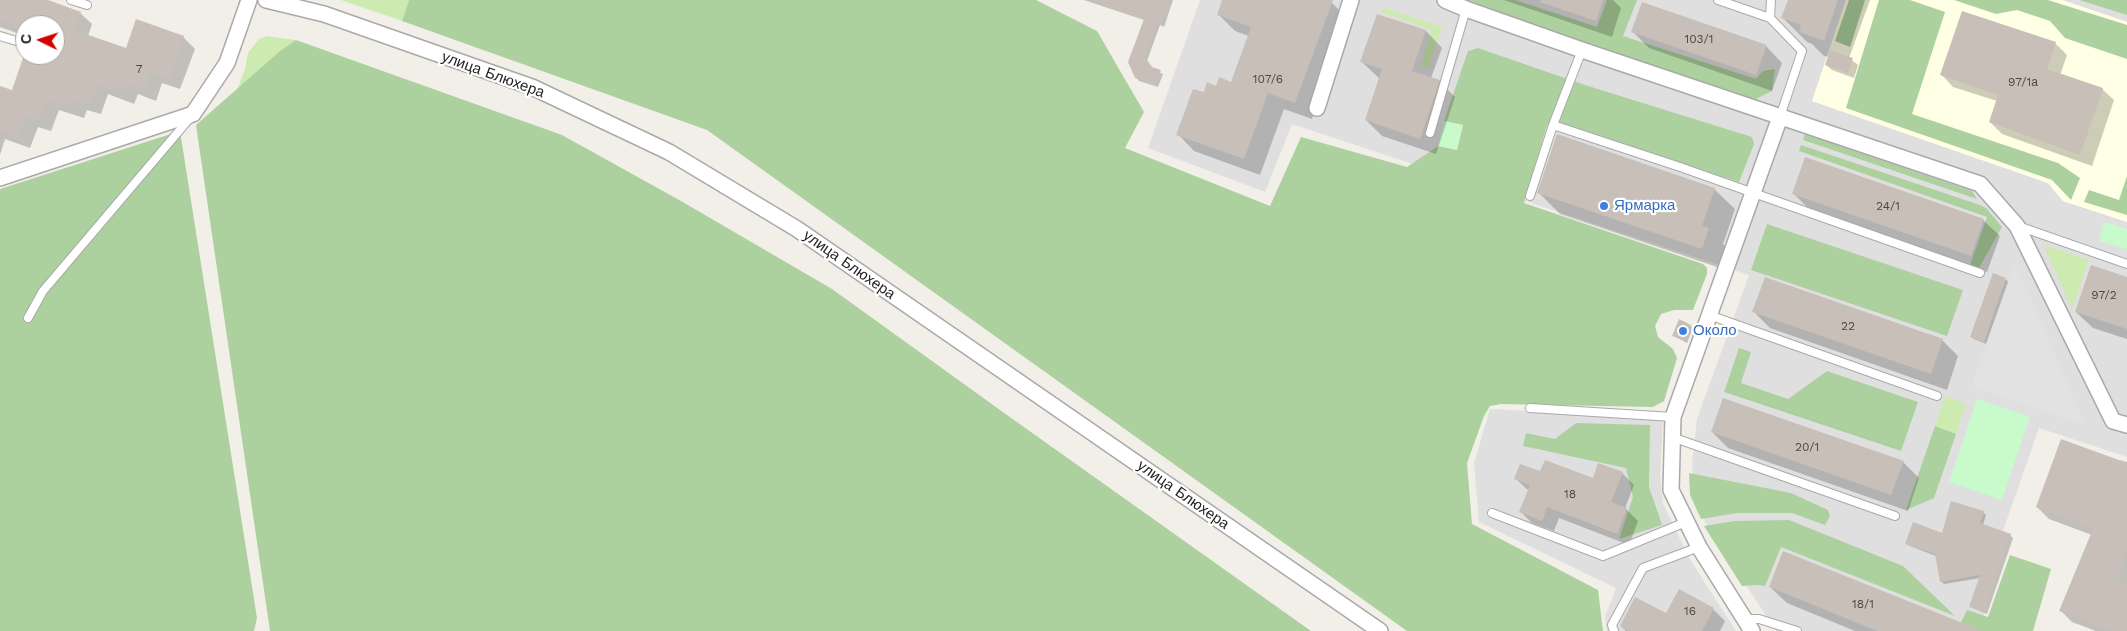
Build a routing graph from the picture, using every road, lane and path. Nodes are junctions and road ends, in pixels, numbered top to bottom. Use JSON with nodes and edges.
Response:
{"nodes":[{"id":1,"x":71,"y":0,"type":"edge"},
{"id":2,"x":249,"y":0,"type":"edge"},
{"id":3,"x":266,"y":0,"type":"edge"},
{"id":4,"x":1351,"y":0,"type":"edge"},
{"id":5,"x":1718,"y":0,"type":"edge"},
{"id":6,"x":1770,"y":0,"type":"edge"},
{"id":7,"x":1449,"y":1,"type":"edge"},
{"id":8,"x":87,"y":6,"type":"dead end"},
{"id":9,"x":1466,"y":10,"type":"junction"},
{"id":10,"x":1770,"y":18,"type":"junction"},
{"id":11,"x":0,"y":36,"type":"edge"},
{"id":12,"x":15,"y":40,"type":"edge"},
{"id":13,"x":1582,"y":50,"type":"junction"},
{"id":14,"x":1317,"y":108,"type":"dead end"},
{"id":15,"x":193,"y":114,"type":"junction"},
{"id":16,"x":1780,"y":117,"type":"junction"},
{"id":17,"x":1553,"y":125,"type":"junction"},
{"id":18,"x":1430,"y":134,"type":"dead end"},
{"id":19,"x":0,"y":178,"type":"edge"},
{"id":20,"x":1753,"y":194,"type":"junction"},
{"id":21,"x":1530,"y":196,"type":"dead end"},
{"id":22,"x":2017,"y":226,"type":"junction"},
{"id":23,"x":2127,"y":264,"type":"edge"},
{"id":24,"x":1980,"y":273,"type":"dead end"},
{"id":25,"x":1710,"y":315,"type":"junction"},
{"id":26,"x":28,"y":318,"type":"dead end"},
{"id":27,"x":1937,"y":396,"type":"dead end"},
{"id":28,"x":1530,"y":408,"type":"dead end"},
{"id":29,"x":1673,"y":417,"type":"junction"},
{"id":30,"x":2127,"y":425,"type":"edge"},
{"id":31,"x":1672,"y":437,"type":"junction"},
{"id":32,"x":1492,"y":513,"type":"dead end"},
{"id":33,"x":1895,"y":516,"type":"dead end"},
{"id":34,"x":1686,"y":522,"type":"junction"},
{"id":35,"x":1699,"y":547,"type":"junction"},
{"id":36,"x":1749,"y":625,"type":"edge"},
{"id":37,"x":1380,"y":631,"type":"edge"},
{"id":38,"x":1614,"y":631,"type":"edge"},
{"id":39,"x":1797,"y":631,"type":"edge"}],
"edges":[{"from":1,"to":8,"type":"lane"},
{"from":2,"to":15,"type":"street"},
{"from":3,"to":37,"type":"street","name":"улица Блюхера"},
{"from":4,"to":14,"type":"street"},
{"from":5,"to":10,"type":"lane"},
{"from":6,"to":10,"type":"lane"},
{"from":7,"to":9,"type":"street"},
{"from":9,"to":13,"type":"street"},
{"from":9,"to":18,"type":"lane"},
{"from":10,"to":16,"type":"lane"},
{"from":11,"to":12,"type":"lane"},
{"from":13,"to":16,"type":"street"},
{"from":13,"to":17,"type":"lane"},
{"from":15,"to":19,"type":"street"},
{"from":15,"to":26,"type":"lane"},
{"from":16,"to":20,"type":"street"},
{"from":16,"to":22,"type":"street"},
{"from":17,"to":20,"type":"lane"},
{"from":17,"to":21,"type":"lane"},
{"from":20,"to":24,"type":"lane"},
{"from":20,"to":25,"type":"street"},
{"from":22,"to":23,"type":"lane"},
{"from":22,"to":30,"type":"street"},
{"from":25,"to":27,"type":"lane"},
{"from":25,"to":29,"type":"street"},
{"from":28,"to":29,"type":"lane"},
{"from":29,"to":31,"type":"street"},
{"from":31,"to":33,"type":"lane"},
{"from":31,"to":34,"type":"street"},
{"from":32,"to":34,"type":"lane"},
{"from":34,"to":35,"type":"street"},
{"from":35,"to":36,"type":"street"},
{"from":35,"to":38,"type":"lane"},
{"from":36,"to":39,"type":"lane"}]}
